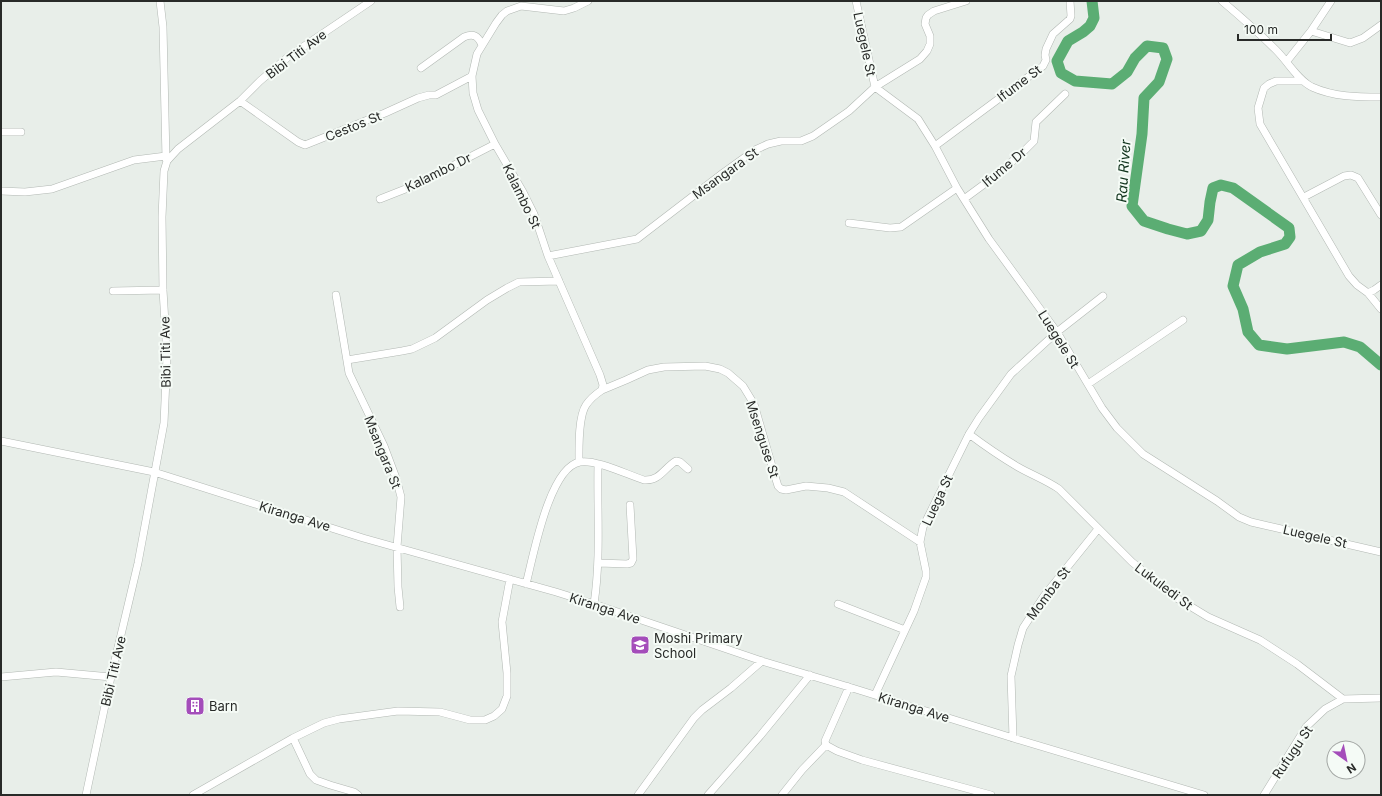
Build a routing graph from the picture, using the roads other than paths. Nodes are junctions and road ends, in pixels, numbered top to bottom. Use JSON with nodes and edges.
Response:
{"nodes":[{"id":1,"x":160,"y":1,"type":"edge"},
{"id":2,"x":371,"y":1,"type":"edge"},
{"id":3,"x":588,"y":1,"type":"edge"},
{"id":4,"x":856,"y":1,"type":"edge"},
{"id":5,"x":966,"y":1,"type":"edge"},
{"id":6,"x":1070,"y":1,"type":"edge"},
{"id":7,"x":1222,"y":1,"type":"edge"},
{"id":8,"x":1330,"y":1,"type":"edge"},
{"id":9,"x":1381,"y":25,"type":"edge"},
{"id":10,"x":1310,"y":31,"type":"junction"},
{"id":11,"x":482,"y":45,"type":"junction"},
{"id":12,"x":1287,"y":61,"type":"junction"},
{"id":13,"x":421,"y":68,"type":"dead end"},
{"id":14,"x":472,"y":76,"type":"junction"},
{"id":15,"x":1303,"y":81,"type":"junction"},
{"id":16,"x":874,"y":87,"type":"junction"},
{"id":17,"x":1065,"y":94,"type":"dead end"},
{"id":18,"x":1381,"y":98,"type":"edge"},
{"id":19,"x":240,"y":101,"type":"junction"},
{"id":20,"x":1,"y":132,"type":"edge"},
{"id":21,"x":21,"y":132,"type":"dead end"},
{"id":22,"x":494,"y":144,"type":"junction"},
{"id":23,"x":935,"y":146,"type":"junction"},
{"id":24,"x":166,"y":159,"type":"junction"},
{"id":25,"x":957,"y":188,"type":"junction"},
{"id":26,"x":1,"y":191,"type":"edge"},
{"id":27,"x":1304,"y":197,"type":"junction"},
{"id":28,"x":380,"y":199,"type":"dead end"},
{"id":29,"x":964,"y":199,"type":"junction"},
{"id":30,"x":1381,"y":215,"type":"edge"},
{"id":31,"x":849,"y":223,"type":"dead end"},
{"id":32,"x":548,"y":256,"type":"junction"},
{"id":33,"x":559,"y":281,"type":"junction"},
{"id":34,"x":1381,"y":285,"type":"edge"},
{"id":35,"x":163,"y":290,"type":"junction"},
{"id":36,"x":113,"y":291,"type":"dead end"},
{"id":37,"x":1368,"y":293,"type":"junction"},
{"id":38,"x":336,"y":294,"type":"dead end"},
{"id":39,"x":1103,"y":296,"type":"dead end"},
{"id":40,"x":1381,"y":309,"type":"edge"},
{"id":41,"x":1183,"y":320,"type":"dead end"},
{"id":42,"x":1057,"y":332,"type":"junction"},
{"id":43,"x":347,"y":360,"type":"junction"},
{"id":44,"x":1088,"y":384,"type":"junction"},
{"id":45,"x":602,"y":390,"type":"junction"},
{"id":46,"x":968,"y":434,"type":"junction"},
{"id":47,"x":1,"y":441,"type":"edge"},
{"id":48,"x":579,"y":462,"type":"junction"},
{"id":49,"x":598,"y":464,"type":"junction"},
{"id":50,"x":688,"y":469,"type":"dead end"},
{"id":51,"x":154,"y":472,"type":"junction"},
{"id":52,"x":630,"y":505,"type":"dead end"},
{"id":53,"x":1098,"y":529,"type":"junction"},
{"id":54,"x":920,"y":542,"type":"junction"},
{"id":55,"x":397,"y":547,"type":"junction"},
{"id":56,"x":1381,"y":552,"type":"edge"},
{"id":57,"x":599,"y":563,"type":"junction"},
{"id":58,"x":510,"y":579,"type":"junction"},
{"id":59,"x":526,"y":584,"type":"junction"},
{"id":60,"x":594,"y":604,"type":"junction"},
{"id":61,"x":838,"y":604,"type":"dead end"},
{"id":62,"x":400,"y":606,"type":"dead end"},
{"id":63,"x":905,"y":630,"type":"junction"},
{"id":64,"x":762,"y":661,"type":"junction"},
{"id":65,"x":810,"y":675,"type":"junction"},
{"id":66,"x":1,"y":677,"type":"edge"},
{"id":67,"x":111,"y":677,"type":"junction"},
{"id":68,"x":849,"y":687,"type":"junction"},
{"id":69,"x":875,"y":695,"type":"junction"},
{"id":70,"x":1381,"y":698,"type":"edge"},
{"id":71,"x":1343,"y":699,"type":"junction"},
{"id":72,"x":293,"y":738,"type":"junction"},
{"id":73,"x":1013,"y":738,"type":"junction"},
{"id":74,"x":826,"y":745,"type":"junction"},
{"id":75,"x":1182,"y":792,"type":"edge"},
{"id":76,"x":86,"y":795,"type":"edge"},
{"id":77,"x":193,"y":795,"type":"edge"},
{"id":78,"x":358,"y":795,"type":"edge"},
{"id":79,"x":638,"y":795,"type":"edge"},
{"id":80,"x":708,"y":795,"type":"edge"},
{"id":81,"x":782,"y":795,"type":"edge"},
{"id":82,"x":990,"y":795,"type":"edge"},
{"id":83,"x":1204,"y":795,"type":"edge"},
{"id":84,"x":1264,"y":795,"type":"edge"}],
"edges":[{"from":1,"to":24,"type":"street"},
{"from":2,"to":19,"type":"street","name":"Bibi Titi Ave"},
{"from":3,"to":11,"type":"street","name":"Kalambo St"},
{"from":4,"to":16,"type":"street","name":"Luegele St"},
{"from":5,"to":16,"type":"street","name":"Msangara St"},
{"from":6,"to":23,"type":"street","name":"Ifume St"},
{"from":7,"to":12,"type":"street"},
{"from":8,"to":10,"type":"street"},
{"from":9,"to":10,"type":"street"},
{"from":10,"to":12,"type":"street"},
{"from":11,"to":13,"type":"street"},
{"from":11,"to":14,"type":"street","name":"Kalambo St"},
{"from":12,"to":15,"type":"street"},
{"from":14,"to":19,"type":"street","name":"Cestos St"},
{"from":14,"to":22,"type":"street","name":"Kalambo St"},
{"from":15,"to":18,"type":"street"},
{"from":15,"to":27,"type":"street"},
{"from":16,"to":23,"type":"street","name":"Luegele St"},
{"from":16,"to":32,"type":"street","name":"Msangara St"},
{"from":17,"to":29,"type":"street","name":"Ifume Dr"},
{"from":19,"to":24,"type":"street","name":"Bibi Titi Ave"},
{"from":20,"to":21,"type":"street"},
{"from":22,"to":28,"type":"street","name":"Kalambo Dr"},
{"from":22,"to":32,"type":"street","name":"Kalambo St"},
{"from":23,"to":25,"type":"street","name":"Luegele St"},
{"from":24,"to":26,"type":"street"},
{"from":24,"to":35,"type":"street","name":"Bibi Titi Ave"},
{"from":25,"to":29,"type":"street","name":"Luegele St"},
{"from":25,"to":31,"type":"street"},
{"from":27,"to":30,"type":"street"},
{"from":27,"to":37,"type":"street"},
{"from":29,"to":42,"type":"street","name":"Luegele St"},
{"from":32,"to":33,"type":"street","name":"Kalambo St"},
{"from":33,"to":43,"type":"street"},
{"from":33,"to":45,"type":"street","name":"Kalambo St"},
{"from":34,"to":37,"type":"street"},
{"from":35,"to":36,"type":"street"},
{"from":35,"to":51,"type":"street","name":"Bibi Titi Ave"},
{"from":37,"to":40,"type":"street"},
{"from":38,"to":43,"type":"street","name":"Msangara St"},
{"from":39,"to":42,"type":"street","name":"Luega St"},
{"from":41,"to":44,"type":"street"},
{"from":42,"to":44,"type":"street","name":"Luegele St"},
{"from":42,"to":46,"type":"street","name":"Luega St"},
{"from":43,"to":55,"type":"street","name":"Msangara St"},
{"from":44,"to":56,"type":"street","name":"Luegele St"},
{"from":45,"to":48,"type":"street"},
{"from":45,"to":54,"type":"street","name":"Msenguse St"},
{"from":46,"to":53,"type":"street","name":"Lukuledi St"},
{"from":46,"to":54,"type":"street","name":"Luega St"},
{"from":47,"to":51,"type":"street","name":"Kiranga Ave"},
{"from":48,"to":49,"type":"street"},
{"from":48,"to":59,"type":"street"},
{"from":49,"to":50,"type":"street"},
{"from":49,"to":57,"type":"street"},
{"from":51,"to":55,"type":"street","name":"Kiranga Ave"},
{"from":51,"to":67,"type":"street","name":"Bibi Titi Ave"},
{"from":52,"to":57,"type":"street"},
{"from":53,"to":71,"type":"street","name":"Lukuledi St"},
{"from":53,"to":73,"type":"street","name":"Momba St"},
{"from":54,"to":63,"type":"street","name":"Luega St"},
{"from":55,"to":58,"type":"street","name":"Kiranga Ave"},
{"from":55,"to":62,"type":"street","name":"Msangara St"},
{"from":57,"to":60,"type":"street"},
{"from":58,"to":59,"type":"street","name":"Kiranga Ave"},
{"from":58,"to":72,"type":"street"},
{"from":59,"to":60,"type":"street","name":"Kiranga Ave"},
{"from":60,"to":64,"type":"street","name":"Kiranga Ave"},
{"from":61,"to":63,"type":"street"},
{"from":63,"to":69,"type":"street","name":"Luega St"},
{"from":64,"to":65,"type":"street","name":"Kiranga Ave"},
{"from":64,"to":79,"type":"street"},
{"from":65,"to":68,"type":"street","name":"Kiranga Ave"},
{"from":65,"to":80,"type":"street"},
{"from":66,"to":67,"type":"street"},
{"from":67,"to":76,"type":"street","name":"Bibi Titi Ave"},
{"from":68,"to":69,"type":"street","name":"Kiranga Ave"},
{"from":68,"to":74,"type":"street"},
{"from":69,"to":73,"type":"street","name":"Kiranga Ave"},
{"from":70,"to":71,"type":"street"},
{"from":71,"to":84,"type":"street","name":"Rufugu St"},
{"from":72,"to":77,"type":"street"},
{"from":72,"to":78,"type":"street"},
{"from":73,"to":75,"type":"street","name":"Kiranga Ave"},
{"from":74,"to":81,"type":"street"},
{"from":74,"to":82,"type":"street"},
{"from":75,"to":83,"type":"street","name":"Kiranga Ave"}]}
